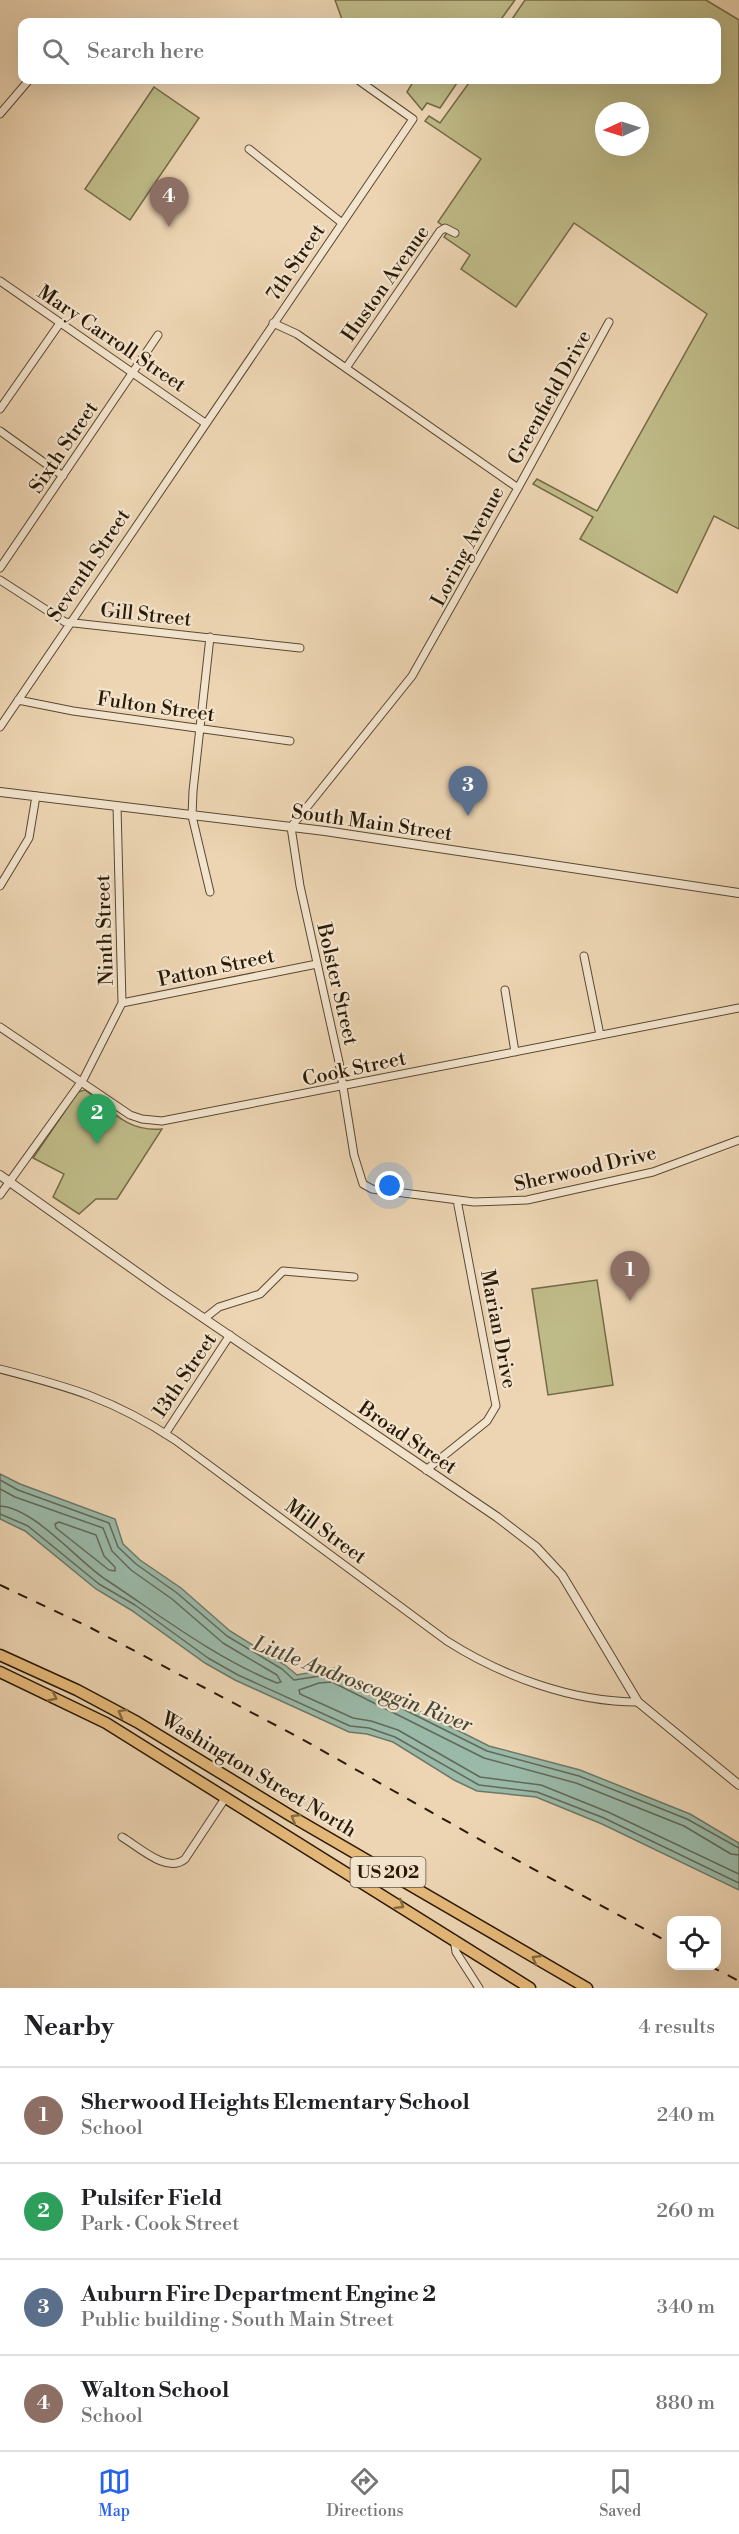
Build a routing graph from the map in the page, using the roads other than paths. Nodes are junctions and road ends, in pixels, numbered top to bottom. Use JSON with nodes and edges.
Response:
{"nodes":[{"id":1,"x":26,"y":84,"type":"edge"},
{"id":2,"x":364,"y":84,"type":"edge"},
{"id":3,"x":0,"y":114,"type":"edge"},
{"id":4,"x":249,"y":149,"type":"dead end"},
{"id":5,"x":342,"y":223,"type":"junction"},
{"id":6,"x":455,"y":233,"type":"dead end"},
{"id":7,"x":0,"y":281,"type":"edge"},
{"id":8,"x":609,"y":322,"type":"dead end"},
{"id":9,"x":60,"y":323,"type":"junction"},
{"id":10,"x":273,"y":323,"type":"junction"},
{"id":11,"x":158,"y":335,"type":"dead end"},
{"id":12,"x":346,"y":368,"type":"junction"},
{"id":13,"x":132,"y":373,"type":"junction"},
{"id":14,"x":0,"y":409,"type":"edge"},
{"id":15,"x":205,"y":423,"type":"junction"},
{"id":16,"x":0,"y":431,"type":"edge"},
{"id":17,"x":63,"y":476,"type":"junction"},
{"id":18,"x":518,"y":488,"type":"junction"},
{"id":19,"x":0,"y":568,"type":"edge"},
{"id":20,"x":0,"y":580,"type":"edge"},
{"id":21,"x":71,"y":621,"type":"junction"},
{"id":22,"x":210,"y":637,"type":"junction"},
{"id":23,"x":300,"y":648,"type":"dead end"},
{"id":24,"x":18,"y":700,"type":"junction"},
{"id":25,"x":0,"y":727,"type":"edge"},
{"id":26,"x":200,"y":729,"type":"junction"},
{"id":27,"x":290,"y":741,"type":"dead end"},
{"id":28,"x":0,"y":792,"type":"edge"},
{"id":29,"x":36,"y":796,"type":"junction"},
{"id":30,"x":117,"y":806,"type":"junction"},
{"id":31,"x":192,"y":816,"type":"junction"},
{"id":32,"x":291,"y":827,"type":"junction"},
{"id":33,"x":0,"y":886,"type":"edge"},
{"id":34,"x":210,"y":892,"type":"dead end"},
{"id":35,"x":739,"y":892,"type":"edge"},
{"id":36,"x":585,"y":956,"type":"dead end"},
{"id":37,"x":317,"y":964,"type":"junction"},
{"id":38,"x":505,"y":990,"type":"dead end"},
{"id":39,"x":122,"y":1002,"type":"junction"},
{"id":40,"x":739,"y":1008,"type":"edge"},
{"id":41,"x":1,"y":1030,"type":"edge"},
{"id":42,"x":600,"y":1035,"type":"junction"},
{"id":43,"x":515,"y":1052,"type":"junction"},
{"id":44,"x":81,"y":1083,"type":"junction"},
{"id":45,"x":343,"y":1087,"type":"junction"},
{"id":46,"x":739,"y":1140,"type":"edge"},
{"id":47,"x":0,"y":1175,"type":"edge"},
{"id":48,"x":10,"y":1182,"type":"junction"},
{"id":49,"x":363,"y":1184,"type":"joint"},
{"id":50,"x":0,"y":1196,"type":"edge"},
{"id":51,"x":457,"y":1200,"type":"junction"},
{"id":52,"x":354,"y":1277,"type":"dead end"},
{"id":53,"x":204,"y":1318,"type":"junction"},
{"id":54,"x":230,"y":1335,"type":"junction"},
{"id":55,"x":0,"y":1369,"type":"edge"},
{"id":56,"x":165,"y":1434,"type":"junction"},
{"id":57,"x":426,"y":1470,"type":"junction"},
{"id":58,"x":0,"y":1655,"type":"edge"},
{"id":59,"x":0,"y":1672,"type":"edge"},
{"id":60,"x":638,"y":1702,"type":"junction"},
{"id":61,"x":739,"y":1785,"type":"edge"},
{"id":62,"x":226,"y":1797,"type":"junction"},
{"id":63,"x":122,"y":1837,"type":"dead end"},
{"id":64,"x":454,"y":1939,"type":"junction"},
{"id":65,"x":479,"y":1988,"type":"edge"},
{"id":66,"x":530,"y":1988,"type":"edge"},
{"id":67,"x":587,"y":1988,"type":"edge"}],
"edges":[{"from":1,"to":3,"type":"street"},
{"from":2,"to":5,"type":"street","name":"7th Street"},
{"from":4,"to":5,"type":"street"},
{"from":5,"to":10,"type":"street","name":"7th Street"},
{"from":6,"to":12,"type":"street","name":"Huston Avenue"},
{"from":7,"to":9,"type":"street","name":"Mary Carroll Street"},
{"from":8,"to":18,"type":"street","name":"Greenfield Drive"},
{"from":9,"to":13,"type":"street","name":"Mary Carroll Street"},
{"from":9,"to":14,"type":"street"},
{"from":10,"to":12,"type":"street","name":"Loring Avenue"},
{"from":10,"to":15,"type":"street","name":"7th Street"},
{"from":11,"to":13,"type":"street","name":"Sixth Street"},
{"from":12,"to":18,"type":"street","name":"Loring Avenue"},
{"from":13,"to":15,"type":"street","name":"Mary Carroll Street"},
{"from":13,"to":17,"type":"street","name":"Sixth Street"},
{"from":15,"to":21,"type":"street","name":"Seventh Street"},
{"from":16,"to":17,"type":"street"},
{"from":17,"to":19,"type":"street","name":"Sixth Street"},
{"from":18,"to":32,"type":"street","name":"Loring Avenue"},
{"from":20,"to":21,"type":"street","name":"Gill Street"},
{"from":21,"to":22,"type":"street","name":"Gill Street"},
{"from":21,"to":24,"type":"street","name":"Seventh Street"},
{"from":22,"to":23,"type":"street","name":"Gill Street"},
{"from":22,"to":26,"type":"street"},
{"from":24,"to":25,"type":"street","name":"Seventh Street"},
{"from":24,"to":26,"type":"street","name":"Fulton Street"},
{"from":26,"to":27,"type":"street","name":"Fulton Street"},
{"from":26,"to":31,"type":"street"},
{"from":28,"to":29,"type":"street","name":"South Main Street"},
{"from":29,"to":30,"type":"street","name":"South Main Street"},
{"from":29,"to":33,"type":"street"},
{"from":30,"to":31,"type":"street","name":"South Main Street"},
{"from":30,"to":39,"type":"street","name":"Ninth Street"},
{"from":31,"to":32,"type":"street","name":"South Main Street"},
{"from":31,"to":34,"type":"street"},
{"from":32,"to":35,"type":"street","name":"South Main Street"},
{"from":32,"to":37,"type":"street","name":"Bolster Street"},
{"from":36,"to":42,"type":"street"},
{"from":37,"to":39,"type":"street","name":"Patton Street"},
{"from":37,"to":45,"type":"street","name":"Bolster Street"},
{"from":38,"to":43,"type":"street"},
{"from":39,"to":44,"type":"street","name":"Ninth Street"},
{"from":40,"to":42,"type":"street","name":"Cook Street"},
{"from":41,"to":44,"type":"street","name":"Cook Street"},
{"from":42,"to":43,"type":"street","name":"Cook Street"},
{"from":43,"to":45,"type":"street","name":"Cook Street"},
{"from":44,"to":45,"type":"street","name":"Cook Street"},
{"from":44,"to":48,"type":"street","name":"Ninth Street"},
{"from":45,"to":49,"type":"street","name":"Bolster Street"},
{"from":46,"to":51,"type":"street","name":"Sherwood Drive"},
{"from":47,"to":48,"type":"street","name":"Broad Street"},
{"from":48,"to":50,"type":"street","name":"Ninth Street"},
{"from":48,"to":53,"type":"street","name":"Broad Street"},
{"from":49,"to":51,"type":"street","name":"Sherwood Drive"},
{"from":51,"to":57,"type":"street","name":"Marian Drive"},
{"from":52,"to":53,"type":"street"},
{"from":53,"to":54,"type":"street","name":"Broad Street"},
{"from":54,"to":56,"type":"street","name":"13th Street"},
{"from":54,"to":57,"type":"street","name":"Broad Street"},
{"from":55,"to":56,"type":"street","name":"Mill Street"},
{"from":56,"to":60,"type":"street","name":"Mill Street"},
{"from":57,"to":60,"type":"street","name":"Broad Street"},
{"from":67,"to":58,"type":"highway","name":"Washington Street North","number":"US 202","one_way":true},
{"from":59,"to":62,"type":"highway","number":"US 202","one_way":true},
{"from":60,"to":61,"type":"street","name":"Broad Street"},
{"from":62,"to":63,"type":"street"},
{"from":62,"to":64,"type":"highway","number":"US 202","one_way":true},
{"from":64,"to":65,"type":"street"},
{"from":64,"to":66,"type":"highway","number":"US 202"}]}
